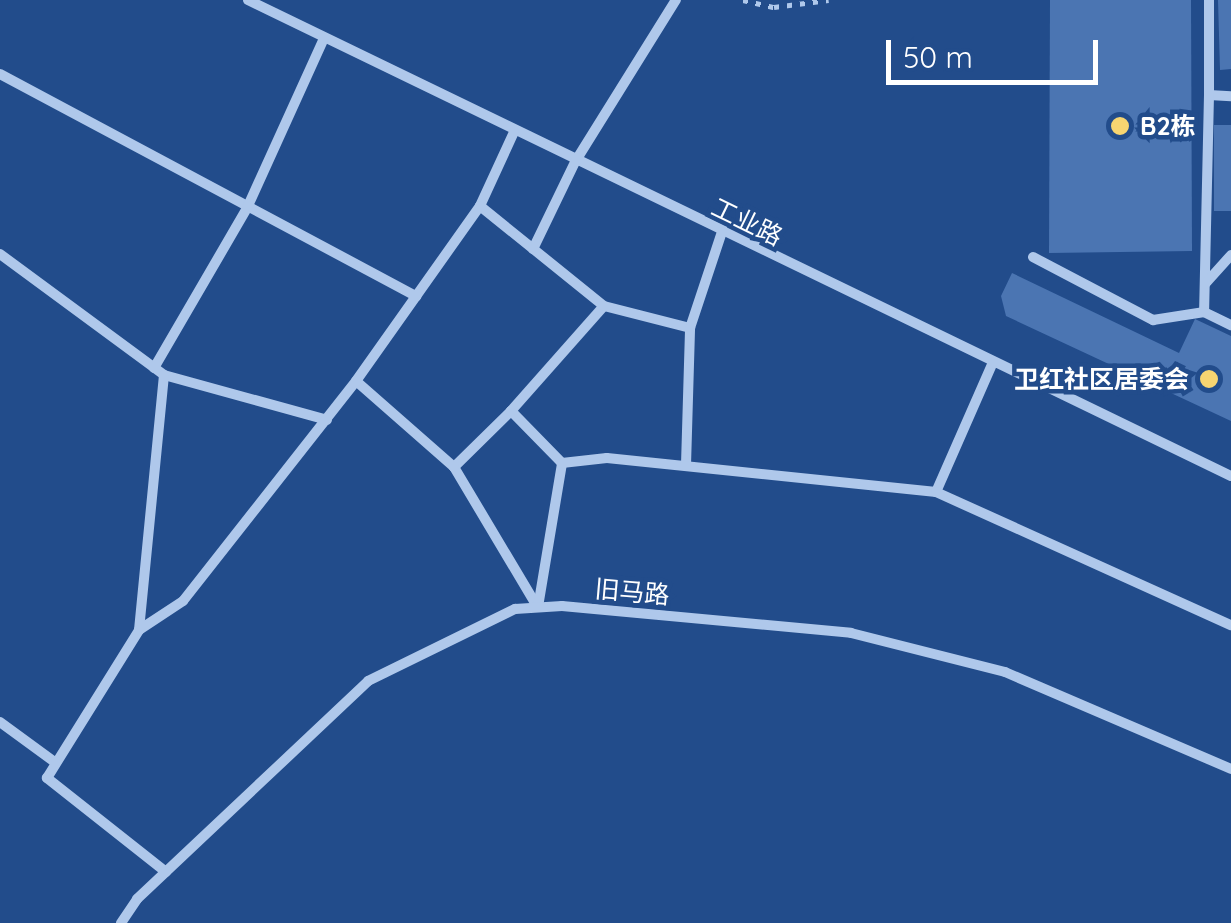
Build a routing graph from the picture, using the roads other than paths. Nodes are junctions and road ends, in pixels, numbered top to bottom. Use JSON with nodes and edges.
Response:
{"nodes":[{"id":1,"x":248,"y":0,"type":"edge"},
{"id":2,"x":676,"y":0,"type":"edge"},
{"id":3,"x":1210,"y":0,"type":"edge"},
{"id":4,"x":324,"y":38,"type":"junction"},
{"id":5,"x":0,"y":74,"type":"edge"},
{"id":6,"x":1209,"y":95,"type":"junction"},
{"id":7,"x":1231,"y":96,"type":"edge"},
{"id":8,"x":514,"y":132,"type":"junction"},
{"id":9,"x":575,"y":162,"type":"junction"},
{"id":10,"x":480,"y":206,"type":"junction"},
{"id":11,"x":247,"y":208,"type":"junction"},
{"id":12,"x":722,"y":232,"type":"junction"},
{"id":13,"x":533,"y":249,"type":"junction"},
{"id":14,"x":0,"y":254,"type":"edge"},
{"id":15,"x":1231,"y":255,"type":"edge"},
{"id":16,"x":1034,"y":257,"type":"dead end"},
{"id":17,"x":1204,"y":285,"type":"junction"},
{"id":18,"x":416,"y":296,"type":"junction"},
{"id":19,"x":604,"y":306,"type":"junction"},
{"id":20,"x":1204,"y":312,"type":"junction"},
{"id":21,"x":1231,"y":325,"type":"edge"},
{"id":22,"x":690,"y":328,"type":"junction"},
{"id":23,"x":992,"y":362,"type":"junction"},
{"id":24,"x":159,"y":372,"type":"junction"},
{"id":25,"x":356,"y":381,"type":"junction"},
{"id":26,"x":511,"y":412,"type":"junction"},
{"id":27,"x":327,"y":420,"type":"junction"},
{"id":28,"x":562,"y":464,"type":"junction"},
{"id":29,"x":686,"y":466,"type":"junction"},
{"id":30,"x":454,"y":467,"type":"junction"},
{"id":31,"x":1231,"y":476,"type":"edge"},
{"id":32,"x":936,"y":492,"type":"junction"},
{"id":33,"x":538,"y":607,"type":"junction"},
{"id":34,"x":1231,"y":625,"type":"edge"},
{"id":35,"x":139,"y":630,"type":"junction"},
{"id":36,"x":0,"y":722,"type":"edge"},
{"id":37,"x":56,"y":763,"type":"junction"},
{"id":38,"x":1231,"y":768,"type":"edge"},
{"id":39,"x":166,"y":872,"type":"junction"},
{"id":40,"x":122,"y":923,"type":"edge"}],
"edges":[{"from":1,"to":4,"type":"street","name":"工业路"},
{"from":2,"to":9,"type":"street"},
{"from":3,"to":6,"type":"street"},
{"from":4,"to":8,"type":"street","name":"工业路"},
{"from":4,"to":11,"type":"street"},
{"from":5,"to":11,"type":"street"},
{"from":6,"to":7,"type":"street"},
{"from":6,"to":17,"type":"street"},
{"from":8,"to":9,"type":"street","name":"工业路"},
{"from":8,"to":10,"type":"street"},
{"from":9,"to":12,"type":"street","name":"工业路"},
{"from":9,"to":13,"type":"street"},
{"from":10,"to":13,"type":"street"},
{"from":10,"to":18,"type":"street"},
{"from":11,"to":18,"type":"street"},
{"from":11,"to":24,"type":"street"},
{"from":12,"to":22,"type":"street"},
{"from":12,"to":23,"type":"street","name":"工业路"},
{"from":13,"to":19,"type":"street"},
{"from":14,"to":24,"type":"street"},
{"from":15,"to":17,"type":"street"},
{"from":16,"to":20,"type":"street"},
{"from":17,"to":20,"type":"street"},
{"from":18,"to":25,"type":"street"},
{"from":19,"to":22,"type":"street"},
{"from":19,"to":26,"type":"street"},
{"from":20,"to":21,"type":"street"},
{"from":22,"to":29,"type":"street"},
{"from":23,"to":31,"type":"street","name":"工业路"},
{"from":23,"to":32,"type":"street"},
{"from":24,"to":27,"type":"street"},
{"from":24,"to":35,"type":"street"},
{"from":25,"to":27,"type":"street"},
{"from":25,"to":30,"type":"street"},
{"from":26,"to":28,"type":"street"},
{"from":26,"to":30,"type":"street"},
{"from":27,"to":35,"type":"street"},
{"from":28,"to":29,"type":"street"},
{"from":28,"to":33,"type":"street"},
{"from":29,"to":32,"type":"street"},
{"from":30,"to":33,"type":"street"},
{"from":32,"to":34,"type":"street"},
{"from":33,"to":38,"type":"street","name":"旧马路"},
{"from":33,"to":39,"type":"street","name":"旧马路"},
{"from":35,"to":37,"type":"street"},
{"from":36,"to":37,"type":"street"},
{"from":37,"to":39,"type":"street"},
{"from":39,"to":40,"type":"street","name":"旧马路"}]}
